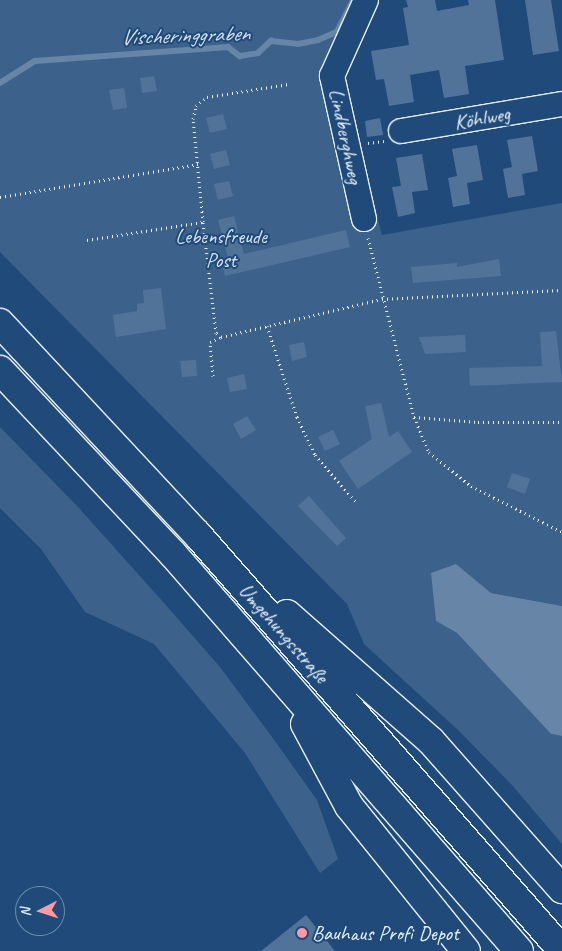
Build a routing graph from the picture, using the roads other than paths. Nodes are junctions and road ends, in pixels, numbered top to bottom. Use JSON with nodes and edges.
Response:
{"nodes":[{"id":1,"x":366,"y":0,"type":"edge"},
{"id":2,"x":562,"y":104,"type":"edge"},
{"id":3,"x":401,"y":131,"type":"road end"},
{"id":4,"x":364,"y":219,"type":"road end"},
{"id":5,"x":0,"y":323,"type":"edge"},
{"id":6,"x":0,"y":370,"type":"edge"},
{"id":7,"x":197,"y":534,"type":"junction"},
{"id":8,"x":282,"y":683,"type":"junction"},
{"id":9,"x":562,"y":889,"type":"edge"},
{"id":10,"x":562,"y":950,"type":"edge"},
{"id":11,"x":466,"y":951,"type":"edge"},
{"id":12,"x":519,"y":951,"type":"edge"}],
"edges":[{"from":1,"to":4,"type":"street","name":"Lindberghweg"},
{"from":2,"to":3,"type":"street","name":"Köhlweg"},
{"from":5,"to":7,"type":"highway","name":"Umgehungsstraße"},
{"from":6,"to":8,"type":"highway","name":"Umgehungsstraße"},
{"from":7,"to":9,"type":"highway"},
{"from":7,"to":10,"type":"highway","name":"Umgehungsstraße"},
{"from":8,"to":11,"type":"highway"},
{"from":8,"to":12,"type":"highway","name":"Umgehungsstraße"}]}
